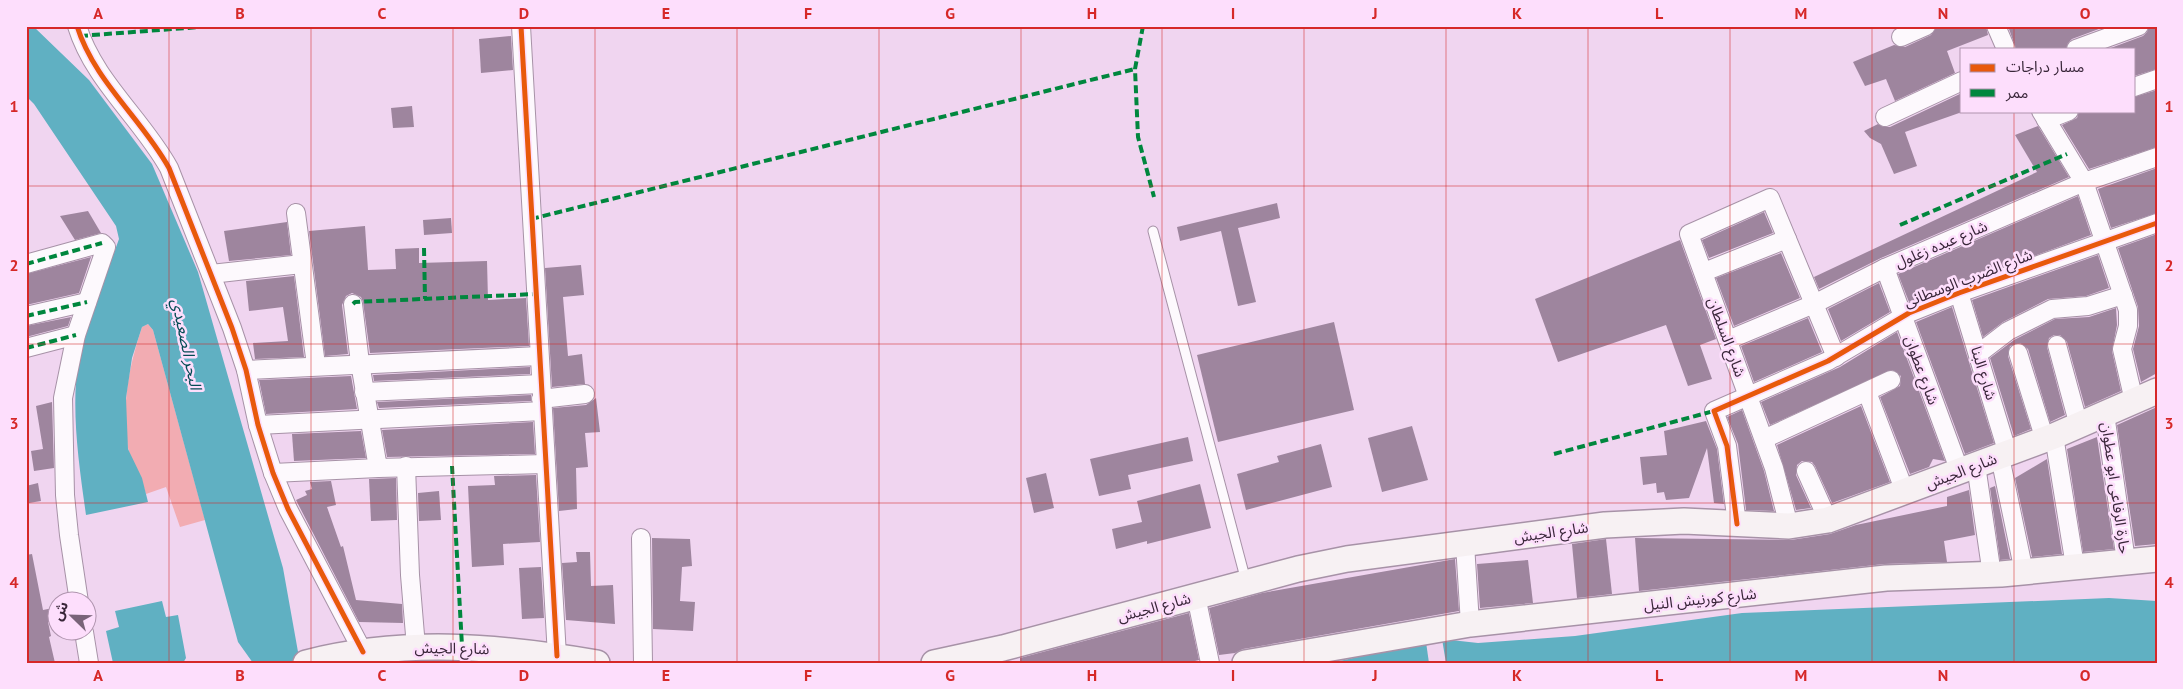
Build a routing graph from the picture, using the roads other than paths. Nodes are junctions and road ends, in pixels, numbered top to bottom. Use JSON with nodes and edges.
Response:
{"nodes":[{"id":1,"x":77,"y":26,"type":"edge"},
{"id":2,"x":521,"y":26,"type":"edge"},
{"id":3,"x":1926,"y":26,"type":"edge"},
{"id":4,"x":1996,"y":26,"type":"edge"},
{"id":5,"x":2139,"y":26,"type":"edge"},
{"id":6,"x":1901,"y":37,"type":"dead end"},
{"id":7,"x":2006,"y":48,"type":"edge"},
{"id":8,"x":2079,"y":48,"type":"edge"},
{"id":9,"x":2157,"y":79,"type":"edge"},
{"id":10,"x":1960,"y":82,"type":"edge"},
{"id":11,"x":2136,"y":86,"type":"edge"},
{"id":12,"x":2062,"y":112,"type":"edge"},
{"id":13,"x":2043,"y":115,"type":"edge"},
{"id":14,"x":1885,"y":117,"type":"dead end"},
{"id":15,"x":2157,"y":157,"type":"edge"},
{"id":16,"x":2084,"y":182,"type":"junction"},
{"id":17,"x":296,"y":213,"type":"dead end"},
{"id":18,"x":2157,"y":223,"type":"edge"},
{"id":19,"x":1153,"y":231,"type":"dead end"},
{"id":20,"x":1787,"y":239,"type":"junction"},
{"id":21,"x":2106,"y":241,"type":"junction"},
{"id":22,"x":26,"y":264,"type":"edge"},
{"id":23,"x":302,"y":264,"type":"junction"},
{"id":24,"x":1885,"y":268,"type":"junction"},
{"id":25,"x":1704,"y":272,"type":"junction"},
{"id":26,"x":210,"y":274,"type":"junction"},
{"id":27,"x":1959,"y":293,"type":"junction"},
{"id":28,"x":2123,"y":295,"type":"junction"},
{"id":29,"x":87,"y":302,"type":"junction"},
{"id":30,"x":353,"y":304,"type":"dead end"},
{"id":31,"x":1814,"y":304,"type":"junction"},
{"id":32,"x":26,"y":316,"type":"edge"},
{"id":33,"x":1902,"y":316,"type":"junction"},
{"id":34,"x":76,"y":335,"type":"junction"},
{"id":35,"x":1728,"y":340,"type":"junction"},
{"id":36,"x":2057,"y":345,"type":"dead end"},
{"id":37,"x":26,"y":348,"type":"edge"},
{"id":38,"x":2018,"y":353,"type":"dead end"},
{"id":39,"x":1978,"y":354,"type":"junction"},
{"id":40,"x":539,"y":356,"type":"junction"},
{"id":41,"x":1836,"y":357,"type":"junction"},
{"id":42,"x":360,"y":363,"type":"junction"},
{"id":43,"x":316,"y":365,"type":"junction"},
{"id":44,"x":246,"y":370,"type":"junction"},
{"id":45,"x":1891,"y":380,"type":"dead end"},
{"id":46,"x":364,"y":392,"type":"junction"},
{"id":47,"x":1867,"y":392,"type":"junction"},
{"id":48,"x":585,"y":394,"type":"dead end"},
{"id":49,"x":2151,"y":395,"type":"edge"},
{"id":50,"x":1749,"y":396,"type":"junction"},
{"id":51,"x":541,"y":398,"type":"junction"},
{"id":52,"x":2105,"y":414,"type":"junction"},
{"id":53,"x":369,"y":418,"type":"junction"},
{"id":54,"x":258,"y":425,"type":"junction"},
{"id":55,"x":2079,"y":426,"type":"junction"},
{"id":56,"x":2049,"y":438,"type":"junction"},
{"id":57,"x":1764,"y":439,"type":"junction"},
{"id":58,"x":2004,"y":455,"type":"junction"},
{"id":59,"x":545,"y":464,"type":"junction"},
{"id":60,"x":406,"y":466,"type":"junction"},
{"id":61,"x":378,"y":468,"type":"junction"},
{"id":62,"x":1968,"y":469,"type":"junction"},
{"id":63,"x":1806,"y":471,"type":"dead end"},
{"id":64,"x":273,"y":473,"type":"junction"},
{"id":65,"x":1905,"y":492,"type":"junction"},
{"id":66,"x":1828,"y":520,"type":"junction"},
{"id":67,"x":1737,"y":524,"type":"junction"},
{"id":68,"x":1789,"y":526,"type":"junction"},
{"id":69,"x":642,"y":538,"type":"dead end"},
{"id":70,"x":1465,"y":544,"type":"junction"},
{"id":71,"x":2157,"y":559,"type":"edge"},
{"id":72,"x":2126,"y":561,"type":"junction"},
{"id":73,"x":2075,"y":566,"type":"junction"},
{"id":74,"x":2024,"y":572,"type":"junction"},
{"id":75,"x":1992,"y":575,"type":"junction"},
{"id":76,"x":1246,"y":583,"type":"junction"},
{"id":77,"x":78,"y":592,"type":"edge"},
{"id":78,"x":1196,"y":596,"type":"junction"},
{"id":79,"x":1470,"y":624,"type":"junction"},
{"id":80,"x":86,"y":642,"type":"edge"},
{"id":81,"x":416,"y":647,"type":"junction"},
{"id":82,"x":363,"y":652,"type":"junction"},
{"id":83,"x":557,"y":656,"type":"junction"},
{"id":84,"x":306,"y":662,"type":"edge"},
{"id":85,"x":89,"y":663,"type":"edge"},
{"id":86,"x":597,"y":663,"type":"edge"},
{"id":87,"x":643,"y":663,"type":"edge"},
{"id":88,"x":934,"y":663,"type":"edge"},
{"id":89,"x":1210,"y":663,"type":"edge"},
{"id":90,"x":1245,"y":663,"type":"edge"}],
"edges":[{"from":1,"to":26,"type":"street"},
{"from":2,"to":40,"type":"street"},
{"from":3,"to":6,"type":"street"},
{"from":4,"to":7,"type":"street"},
{"from":5,"to":8,"type":"street"},
{"from":9,"to":11,"type":"street"},
{"from":10,"to":14,"type":"street"},
{"from":12,"to":13,"type":"street"},
{"from":13,"to":16,"type":"street"},
{"from":15,"to":16,"type":"street","name":"شارع عبده زغلول"},
{"from":16,"to":21,"type":"street"},
{"from":16,"to":24,"type":"street","name":"شارع عبده زغلول"},
{"from":17,"to":23,"type":"street"},
{"from":18,"to":21,"type":"street","name":"شارع الضرب الوسطانى"},
{"from":19,"to":76,"type":"lane"},
{"from":20,"to":25,"type":"street"},
{"from":20,"to":25,"type":"street","name":"شارع السلطان"},
{"from":20,"to":31,"type":"street"},
{"from":21,"to":27,"type":"street","name":"شارع الضرب الوسطانى"},
{"from":21,"to":28,"type":"street"},
{"from":22,"to":29,"type":"street"},
{"from":23,"to":26,"type":"street"},
{"from":23,"to":43,"type":"street"},
{"from":24,"to":31,"type":"street","name":"شارع عبده زغلول"},
{"from":24,"to":33,"type":"street","name":"شارع عطوان"},
{"from":25,"to":35,"type":"street","name":"شارع السلطان"},
{"from":26,"to":44,"type":"street"},
{"from":27,"to":33,"type":"street","name":"شارع الضرب الوسطانى"},
{"from":27,"to":39,"type":"street","name":"شارع البنا"},
{"from":28,"to":39,"type":"street"},
{"from":28,"to":49,"type":"street"},
{"from":29,"to":32,"type":"street"},
{"from":29,"to":34,"type":"street"},
{"from":30,"to":42,"type":"street"},
{"from":31,"to":35,"type":"street","name":"شارع عبده زغلول"},
{"from":31,"to":41,"type":"street"},
{"from":33,"to":41,"type":"street","name":"شارع الضرب الوسطانى"},
{"from":33,"to":62,"type":"street","name":"شارع عطوان"},
{"from":34,"to":37,"type":"street"},
{"from":34,"to":77,"type":"street"},
{"from":35,"to":50,"type":"street","name":"شارع السلطان"},
{"from":36,"to":55,"type":"street"},
{"from":38,"to":56,"type":"street"},
{"from":39,"to":58,"type":"street","name":"شارع البنا"},
{"from":40,"to":42,"type":"street"},
{"from":40,"to":51,"type":"street"},
{"from":41,"to":50,"type":"street","name":"شارع الضرب الوسطانى"},
{"from":42,"to":43,"type":"street"},
{"from":42,"to":46,"type":"street"},
{"from":43,"to":44,"type":"street"},
{"from":44,"to":54,"type":"street"},
{"from":45,"to":47,"type":"street"},
{"from":46,"to":51,"type":"street"},
{"from":46,"to":53,"type":"street"},
{"from":47,"to":57,"type":"street"},
{"from":47,"to":65,"type":"street"},
{"from":48,"to":51,"type":"street"},
{"from":49,"to":52,"type":"main road","name":"شارع الجيش"},
{"from":50,"to":57,"type":"street","name":"شارع السلطان"},
{"from":50,"to":67,"type":"street","name":"شارع الضرب الوسطانى"},
{"from":51,"to":53,"type":"street"},
{"from":51,"to":59,"type":"street"},
{"from":52,"to":55,"type":"main road","name":"شارع الجيش"},
{"from":52,"to":72,"type":"street","name":"حارة الرفاعى ابو عطوان"},
{"from":53,"to":54,"type":"street"},
{"from":53,"to":61,"type":"street"},
{"from":54,"to":64,"type":"street"},
{"from":55,"to":56,"type":"main road","name":"شارع الجيش"},
{"from":56,"to":58,"type":"main road","name":"شارع الجيش"},
{"from":56,"to":73,"type":"street"},
{"from":57,"to":68,"type":"street","name":"شارع السلطان"},
{"from":58,"to":62,"type":"main road","name":"شارع الجيش"},
{"from":58,"to":74,"type":"street","name":"شارع البنا"},
{"from":59,"to":60,"type":"street"},
{"from":59,"to":83,"type":"street"},
{"from":60,"to":61,"type":"street"},
{"from":60,"to":81,"type":"street"},
{"from":61,"to":64,"type":"street"},
{"from":62,"to":65,"type":"main road","name":"شارع الجيش"},
{"from":62,"to":75,"type":"street","name":"شارع عطوان"},
{"from":63,"to":66,"type":"street"},
{"from":64,"to":82,"type":"street"},
{"from":65,"to":66,"type":"main road","name":"شارع الجيش"},
{"from":66,"to":68,"type":"main road","name":"شارع الجيش"},
{"from":67,"to":68,"type":"main road","name":"شارع الجيش"},
{"from":67,"to":70,"type":"main road","name":"شارع الجيش"},
{"from":69,"to":87,"type":"street"},
{"from":70,"to":76,"type":"main road","name":"شارع الجيش"},
{"from":70,"to":79,"type":"street"},
{"from":71,"to":72,"type":"main road","name":"شارع كورنيش النيل"},
{"from":72,"to":73,"type":"main road","name":"شارع كورنيش النيل"},
{"from":73,"to":74,"type":"main road","name":"شارع كورنيش النيل"},
{"from":74,"to":75,"type":"main road","name":"شارع كورنيش النيل"},
{"from":75,"to":79,"type":"main road","name":"شارع كورنيش النيل"},
{"from":76,"to":78,"type":"main road","name":"شارع الجيش"},
{"from":78,"to":88,"type":"main road","name":"شارع الجيش"},
{"from":78,"to":89,"type":"street"},
{"from":79,"to":90,"type":"main road","name":"شارع كورنيش النيل"},
{"from":80,"to":85,"type":"street"},
{"from":81,"to":82,"type":"main road","name":"شارع الجيش"},
{"from":81,"to":83,"type":"main road","name":"شارع الجيش"},
{"from":82,"to":84,"type":"main road","name":"شارع الجيش"},
{"from":83,"to":86,"type":"main road","name":"شارع الجيش"}]}
